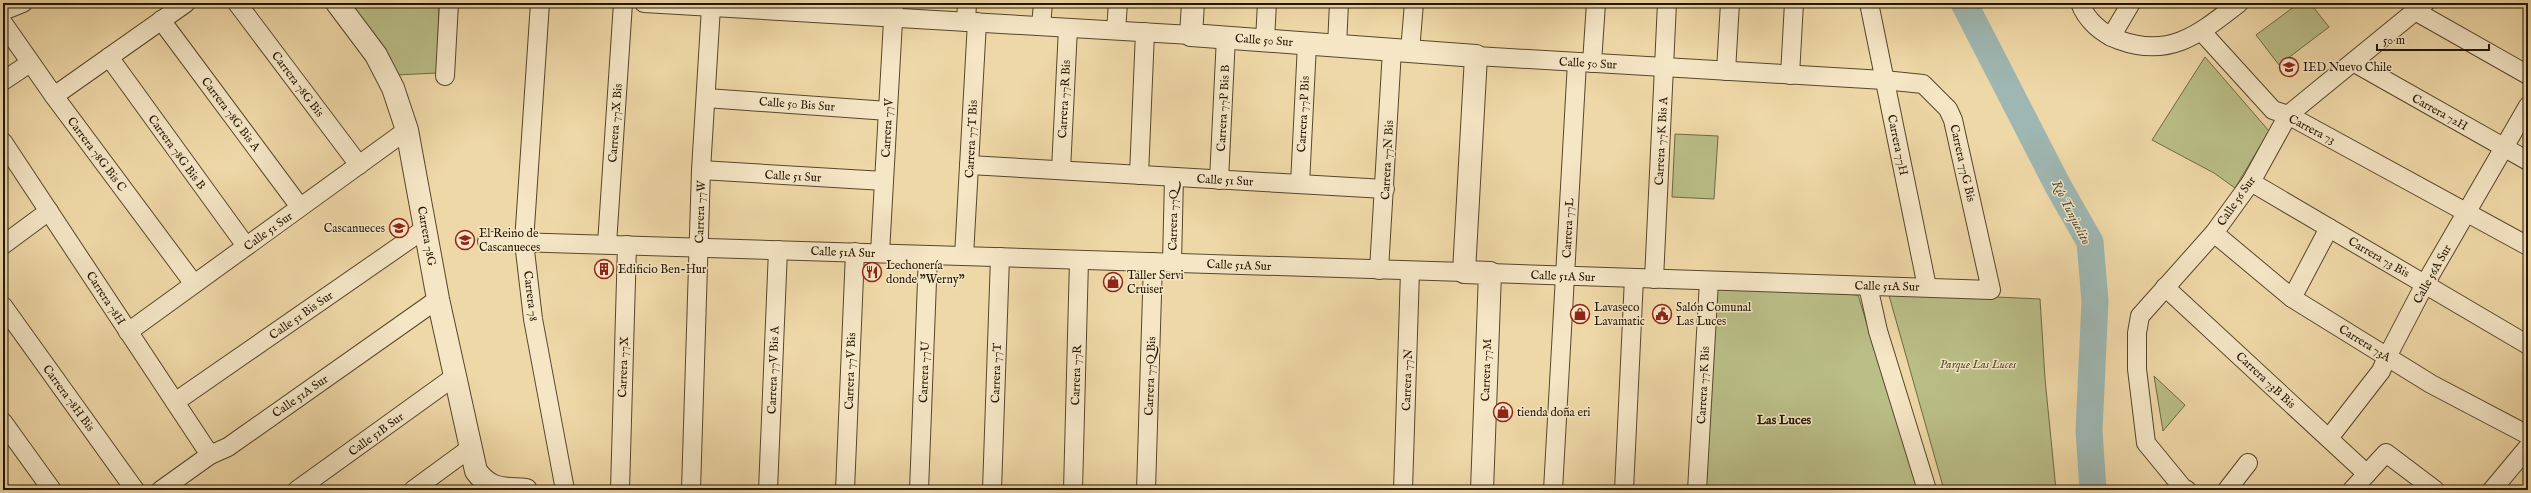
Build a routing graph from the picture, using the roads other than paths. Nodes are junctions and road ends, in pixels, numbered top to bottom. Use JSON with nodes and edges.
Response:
{"nodes":[{"id":1,"x":23,"y":3,"type":"edge"},
{"id":2,"x":186,"y":3,"type":"edge"},
{"id":3,"x":237,"y":3,"type":"edge"},
{"id":4,"x":336,"y":3,"type":"edge"},
{"id":5,"x":449,"y":3,"type":"edge"},
{"id":6,"x":540,"y":3,"type":"edge"},
{"id":7,"x":623,"y":3,"type":"edge"},
{"id":8,"x":644,"y":3,"type":"edge"},
{"id":9,"x":967,"y":3,"type":"edge"},
{"id":10,"x":1043,"y":3,"type":"edge"},
{"id":11,"x":1118,"y":3,"type":"edge"},
{"id":12,"x":1193,"y":3,"type":"edge"},
{"id":13,"x":1267,"y":3,"type":"edge"},
{"id":14,"x":1339,"y":3,"type":"edge"},
{"id":15,"x":1414,"y":3,"type":"edge"},
{"id":16,"x":1596,"y":3,"type":"edge"},
{"id":17,"x":1667,"y":3,"type":"edge"},
{"id":18,"x":1730,"y":3,"type":"edge"},
{"id":19,"x":1794,"y":3,"type":"edge"},
{"id":20,"x":1868,"y":3,"type":"edge"},
{"id":21,"x":2080,"y":3,"type":"edge"},
{"id":22,"x":2131,"y":3,"type":"edge"},
{"id":23,"x":2240,"y":3,"type":"edge"},
{"id":24,"x":672,"y":4,"type":"edge"},
{"id":25,"x":745,"y":6,"type":"edge"},
{"id":26,"x":711,"y":7,"type":"junction"},
{"id":27,"x":2420,"y":7,"type":"edge"},
{"id":28,"x":820,"y":8,"type":"edge"},
{"id":29,"x":894,"y":10,"type":"edge"},
{"id":30,"x":3,"y":11,"type":"edge"},
{"id":31,"x":161,"y":20,"type":"junction"},
{"id":32,"x":971,"y":22,"type":"junction"},
{"id":33,"x":3,"y":23,"type":"edge"},
{"id":34,"x":1041,"y":26,"type":"junction"},
{"id":35,"x":1068,"y":28,"type":"junction"},
{"id":36,"x":1116,"y":30,"type":"junction"},
{"id":37,"x":1145,"y":32,"type":"junction"},
{"id":38,"x":2202,"y":32,"type":"junction"},
{"id":39,"x":1191,"y":35,"type":"junction"},
{"id":40,"x":1226,"y":37,"type":"junction"},
{"id":41,"x":2111,"y":37,"type":"junction"},
{"id":42,"x":1265,"y":40,"type":"junction"},
{"id":43,"x":1307,"y":44,"type":"junction"},
{"id":44,"x":1337,"y":46,"type":"junction"},
{"id":45,"x":1401,"y":51,"type":"junction"},
{"id":46,"x":1476,"y":56,"type":"junction"},
{"id":47,"x":109,"y":57,"type":"junction"},
{"id":48,"x":2353,"y":62,"type":"junction"},
{"id":49,"x":30,"y":63,"type":"junction"},
{"id":50,"x":1585,"y":63,"type":"junction"},
{"id":51,"x":1664,"y":67,"type":"junction"},
{"id":52,"x":1726,"y":71,"type":"junction"},
{"id":53,"x":1790,"y":75,"type":"junction"},
{"id":54,"x":2528,"y":75,"type":"edge"},
{"id":55,"x":445,"y":76,"type":"dead end"},
{"id":56,"x":1884,"y":80,"type":"junction"},
{"id":57,"x":3,"y":81,"type":"edge"},
{"id":58,"x":54,"y":96,"type":"junction"},
{"id":59,"x":706,"y":98,"type":"junction"},
{"id":60,"x":2528,"y":106,"type":"edge"},
{"id":61,"x":888,"y":111,"type":"junction"},
{"id":62,"x":2288,"y":115,"type":"junction"},
{"id":63,"x":407,"y":130,"type":"junction"},
{"id":64,"x":3,"y":142,"type":"edge"},
{"id":65,"x":2504,"y":147,"type":"junction"},
{"id":66,"x":2528,"y":161,"type":"edge"},
{"id":67,"x":9,"y":163,"type":"edge"},
{"id":68,"x":359,"y":165,"type":"junction"},
{"id":69,"x":969,"y":165,"type":"junction"},
{"id":70,"x":701,"y":170,"type":"junction"},
{"id":71,"x":1061,"y":170,"type":"junction"},
{"id":72,"x":1139,"y":175,"type":"junction"},
{"id":73,"x":1174,"y":177,"type":"junction"},
{"id":74,"x":1219,"y":180,"type":"junction"},
{"id":75,"x":884,"y":181,"type":"junction"},
{"id":76,"x":2251,"y":182,"type":"junction"},
{"id":77,"x":1300,"y":184,"type":"junction"},
{"id":78,"x":1386,"y":189,"type":"junction"},
{"id":79,"x":300,"y":207,"type":"junction"},
{"id":80,"x":49,"y":211,"type":"junction"},
{"id":81,"x":2467,"y":212,"type":"junction"},
{"id":82,"x":426,"y":228,"type":"junction"},
{"id":83,"x":2329,"y":228,"type":"junction"},
{"id":84,"x":2214,"y":233,"type":"junction"},
{"id":85,"x":487,"y":241,"type":"dead end"},
{"id":86,"x":524,"y":242,"type":"junction"},
{"id":87,"x":608,"y":244,"type":"junction"},
{"id":88,"x":3,"y":245,"type":"edge"},
{"id":89,"x":627,"y":245,"type":"junction"},
{"id":90,"x":246,"y":246,"type":"junction"},
{"id":91,"x":2528,"y":246,"type":"edge"},
{"id":92,"x":699,"y":247,"type":"junction"},
{"id":93,"x":778,"y":250,"type":"junction"},
{"id":94,"x":855,"y":252,"type":"junction"},
{"id":95,"x":880,"y":253,"type":"junction"},
{"id":96,"x":928,"y":255,"type":"junction"},
{"id":97,"x":964,"y":256,"type":"junction"},
{"id":98,"x":1000,"y":257,"type":"junction"},
{"id":99,"x":1079,"y":260,"type":"junction"},
{"id":100,"x":1153,"y":262,"type":"junction"},
{"id":101,"x":1172,"y":263,"type":"junction"},
{"id":102,"x":1379,"y":270,"type":"junction"},
{"id":103,"x":1410,"y":271,"type":"junction"},
{"id":104,"x":1464,"y":272,"type":"junction"},
{"id":105,"x":1490,"y":273,"type":"junction"},
{"id":106,"x":1565,"y":276,"type":"junction"},
{"id":107,"x":1634,"y":278,"type":"junction"},
{"id":108,"x":1654,"y":279,"type":"junction"},
{"id":109,"x":1709,"y":281,"type":"junction"},
{"id":110,"x":194,"y":284,"type":"junction"},
{"id":111,"x":2425,"y":284,"type":"junction"},
{"id":112,"x":1868,"y":286,"type":"junction"},
{"id":113,"x":2165,"y":286,"type":"junction"},
{"id":114,"x":1926,"y":287,"type":"junction"},
{"id":115,"x":1991,"y":290,"type":"joint"},
{"id":116,"x":2292,"y":298,"type":"junction"},
{"id":117,"x":438,"y":299,"type":"junction"},
{"id":118,"x":3,"y":306,"type":"edge"},
{"id":119,"x":128,"y":332,"type":"junction"},
{"id":120,"x":2528,"y":345,"type":"edge"},
{"id":121,"x":2387,"y":357,"type":"junction"},
{"id":122,"x":454,"y":377,"type":"junction"},
{"id":123,"x":175,"y":402,"type":"junction"},
{"id":124,"x":3,"y":422,"type":"edge"},
{"id":125,"x":2528,"y":434,"type":"edge"},
{"id":126,"x":2329,"y":438,"type":"junction"},
{"id":127,"x":2528,"y":447,"type":"edge"},
{"id":128,"x":469,"y":449,"type":"junction"},
{"id":129,"x":210,"y":455,"type":"junction"},
{"id":130,"x":2248,"y":463,"type":"dead end"},
{"id":131,"x":2367,"y":474,"type":"junction"},
{"id":132,"x":164,"y":489,"type":"edge"},
{"id":133,"x":52,"y":490,"type":"edge"},
{"id":134,"x":135,"y":490,"type":"edge"},
{"id":135,"x":297,"y":490,"type":"edge"},
{"id":136,"x":413,"y":490,"type":"edge"},
{"id":137,"x":524,"y":490,"type":"edge"},
{"id":138,"x":565,"y":490,"type":"edge"},
{"id":139,"x":620,"y":490,"type":"edge"},
{"id":140,"x":691,"y":490,"type":"edge"},
{"id":141,"x":768,"y":490,"type":"edge"},
{"id":142,"x":845,"y":490,"type":"edge"},
{"id":143,"x":920,"y":490,"type":"edge"},
{"id":144,"x":992,"y":490,"type":"edge"},
{"id":145,"x":1073,"y":490,"type":"edge"},
{"id":146,"x":1146,"y":490,"type":"edge"},
{"id":147,"x":1403,"y":490,"type":"edge"},
{"id":148,"x":1482,"y":490,"type":"edge"},
{"id":149,"x":1553,"y":490,"type":"edge"},
{"id":150,"x":1624,"y":490,"type":"edge"},
{"id":151,"x":1697,"y":490,"type":"edge"},
{"id":152,"x":1927,"y":490,"type":"edge"},
{"id":153,"x":2187,"y":490,"type":"edge"},
{"id":154,"x":2227,"y":490,"type":"edge"},
{"id":155,"x":2352,"y":490,"type":"edge"},
{"id":156,"x":2434,"y":490,"type":"edge"},
{"id":157,"x":2492,"y":490,"type":"edge"}],
"edges":[{"from":1,"to":30,"type":"street"},
{"from":2,"to":31,"type":"street"},
{"from":3,"to":68,"type":"street","name":"Carrera 78G Bis"},
{"from":4,"to":63,"type":"street","name":"Carrera 78G"},
{"from":5,"to":55,"type":"street"},
{"from":6,"to":86,"type":"street","name":"Carrera 78"},
{"from":7,"to":87,"type":"street","name":"Carrera 77X Bis"},
{"from":8,"to":24,"type":"street","name":"Calle 50 Sur"},
{"from":9,"to":32,"type":"street","name":"Carrera 77T Bis"},
{"from":10,"to":34,"type":"street"},
{"from":11,"to":36,"type":"street"},
{"from":12,"to":39,"type":"street"},
{"from":13,"to":42,"type":"street"},
{"from":14,"to":44,"type":"street"},
{"from":15,"to":45,"type":"street"},
{"from":16,"to":50,"type":"street","name":"Carrera 77L"},
{"from":17,"to":51,"type":"street","name":"Carrera 77K Bis A"},
{"from":18,"to":52,"type":"street"},
{"from":19,"to":53,"type":"street"},
{"from":20,"to":56,"type":"street","name":"Carrera 77H"},
{"from":21,"to":41,"type":"street"},
{"from":22,"to":41,"type":"street"},
{"from":23,"to":38,"type":"street"},
{"from":24,"to":26,"type":"street","name":"Calle 50 Sur"},
{"from":25,"to":26,"type":"street","name":"Calle 50 Sur"},
{"from":25,"to":28,"type":"street","name":"Calle 50 Sur"},
{"from":26,"to":59,"type":"street","name":"Carrera 77W"},
{"from":27,"to":48,"type":"street","name":"Calle 56 Sur"},
{"from":27,"to":54,"type":"street"},
{"from":28,"to":29,"type":"street","name":"Calle 50 Sur"},
{"from":29,"to":32,"type":"street","name":"Calle 50 Sur"},
{"from":29,"to":61,"type":"street","name":"Carrera 77V"},
{"from":31,"to":47,"type":"street"},
{"from":31,"to":79,"type":"street","name":"Carrera 78G Bis A"},
{"from":32,"to":34,"type":"street","name":"Calle 50 Sur"},
{"from":32,"to":69,"type":"street","name":"Carrera 77T Bis"},
{"from":33,"to":49,"type":"street","name":"Carrera 78G Bis C"},
{"from":34,"to":35,"type":"street","name":"Calle 50 Sur"},
{"from":35,"to":36,"type":"street","name":"Calle 50 Sur"},
{"from":35,"to":71,"type":"street","name":"Carrera 77R Bis"},
{"from":36,"to":37,"type":"street","name":"Calle 50 Sur"},
{"from":37,"to":39,"type":"street","name":"Calle 50 Sur"},
{"from":37,"to":72,"type":"street"},
{"from":38,"to":41,"type":"street"},
{"from":38,"to":62,"type":"street","name":"Carrera 73"},
{"from":39,"to":40,"type":"street","name":"Calle 50 Sur"},
{"from":40,"to":42,"type":"street","name":"Calle 50 Sur"},
{"from":40,"to":74,"type":"street","name":"Carrera 77P Bis B"},
{"from":42,"to":43,"type":"street","name":"Calle 50 Sur"},
{"from":43,"to":44,"type":"street","name":"Calle 50 Sur"},
{"from":43,"to":77,"type":"street","name":"Carrera 77P Bis"},
{"from":44,"to":45,"type":"street","name":"Calle 50 Sur"},
{"from":45,"to":46,"type":"street","name":"Calle 50 Sur"},
{"from":45,"to":78,"type":"street","name":"Carrera 77N Bis"},
{"from":46,"to":50,"type":"street","name":"Calle 50 Sur"},
{"from":46,"to":104,"type":"street"},
{"from":47,"to":58,"type":"street"},
{"from":47,"to":90,"type":"street","name":"Carrera 78G Bis B"},
{"from":48,"to":62,"type":"street","name":"Calle 56 Sur"},
{"from":48,"to":65,"type":"street","name":"Carrera 72H"},
{"from":49,"to":57,"type":"street"},
{"from":49,"to":58,"type":"street","name":"Carrera 78G Bis C"},
{"from":50,"to":51,"type":"street","name":"Calle 50 Sur"},
{"from":50,"to":106,"type":"street","name":"Carrera 77L"},
{"from":51,"to":52,"type":"street","name":"Calle 50 Sur"},
{"from":51,"to":108,"type":"street","name":"Carrera 77K Bis A"},
{"from":52,"to":53,"type":"street","name":"Calle 50 Sur"},
{"from":53,"to":56,"type":"street","name":"Calle 50 Sur"},
{"from":56,"to":114,"type":"street","name":"Carrera 77H"},
{"from":56,"to":115,"type":"street","name":"Carrera 77G Bis"},
{"from":58,"to":110,"type":"street","name":"Carrera 78G Bis C"},
{"from":59,"to":61,"type":"street","name":"Calle 50 Bis Sur"},
{"from":59,"to":70,"type":"street","name":"Carrera 77W"},
{"from":60,"to":65,"type":"street","name":"Calle 56A Sur"},
{"from":61,"to":75,"type":"street","name":"Carrera 77V"},
{"from":62,"to":76,"type":"street","name":"Calle 56 Sur"},
{"from":62,"to":81,"type":"street","name":"Carrera 73"},
{"from":63,"to":68,"type":"street","name":"Calle 51 Sur"},
{"from":63,"to":82,"type":"street","name":"Carrera 78G"},
{"from":64,"to":67,"type":"street","name":"Carrera 78H"},
{"from":65,"to":66,"type":"street","name":"Carrera 72H"},
{"from":65,"to":81,"type":"street","name":"Calle 56A Sur"},
{"from":67,"to":80,"type":"street","name":"Carrera 78H"},
{"from":68,"to":79,"type":"street","name":"Calle 51 Sur"},
{"from":69,"to":71,"type":"street","name":"Calle 51 Sur"},
{"from":69,"to":97,"type":"street","name":"Carrera 77T Bis"},
{"from":70,"to":75,"type":"street","name":"Calle 51 Sur"},
{"from":70,"to":92,"type":"street","name":"Carrera 77W"},
{"from":71,"to":72,"type":"street","name":"Calle 51 Sur"},
{"from":72,"to":73,"type":"street","name":"Calle 51 Sur"},
{"from":73,"to":74,"type":"street","name":"Calle 51 Sur"},
{"from":73,"to":101,"type":"street","name":"Carrera 77Q"},
{"from":74,"to":77,"type":"street","name":"Calle 51 Sur"},
{"from":75,"to":95,"type":"street","name":"Carrera 77V"},
{"from":76,"to":83,"type":"street","name":"Carrera 73 Bis"},
{"from":76,"to":84,"type":"street","name":"Calle 56 Sur"},
{"from":77,"to":78,"type":"street","name":"Calle 51 Sur"},
{"from":78,"to":102,"type":"street","name":"Carrera 77N Bis"},
{"from":79,"to":90,"type":"street","name":"Calle 51 Sur"},
{"from":80,"to":88,"type":"street"},
{"from":80,"to":119,"type":"street","name":"Carrera 78H"},
{"from":81,"to":91,"type":"street","name":"Carrera 73"},
{"from":81,"to":111,"type":"street","name":"Calle 56A Sur"},
{"from":82,"to":117,"type":"street","name":"Carrera 78G"},
{"from":82,"to":123,"type":"street","name":"Calle 51 Bis Sur"},
{"from":83,"to":111,"type":"street","name":"Carrera 73 Bis"},
{"from":83,"to":116,"type":"street"},
{"from":84,"to":113,"type":"street","name":"Calle 56 Sur"},
{"from":84,"to":116,"type":"street","name":"Carrera 73A"},
{"from":85,"to":86,"type":"street","name":"Calle 51A Sur"},
{"from":86,"to":87,"type":"street","name":"Calle 51A Sur"},
{"from":86,"to":138,"type":"street","name":"Carrera 78"},
{"from":87,"to":89,"type":"street","name":"Calle 51A Sur"},
{"from":89,"to":92,"type":"street","name":"Calle 51A Sur"},
{"from":89,"to":139,"type":"street","name":"Carrera 77X"},
{"from":90,"to":110,"type":"street","name":"Calle 51 Sur"},
{"from":92,"to":93,"type":"street","name":"Calle 51A Sur"},
{"from":92,"to":140,"type":"street","name":"Carrera 77W"},
{"from":93,"to":94,"type":"street","name":"Calle 51A Sur"},
{"from":93,"to":141,"type":"street","name":"Carrera 77V Bis A"},
{"from":94,"to":95,"type":"street","name":"Calle 51A Sur"},
{"from":94,"to":142,"type":"street","name":"Carrera 77V Bis"},
{"from":95,"to":96,"type":"street","name":"Calle 51A Sur"},
{"from":96,"to":97,"type":"street","name":"Calle 51A Sur"},
{"from":96,"to":143,"type":"street","name":"Carrera 77U"},
{"from":97,"to":98,"type":"street","name":"Calle 51A Sur"},
{"from":98,"to":99,"type":"street","name":"Calle 51A Sur"},
{"from":98,"to":144,"type":"street","name":"Carrera 77T"},
{"from":99,"to":100,"type":"street","name":"Calle 51A Sur"},
{"from":99,"to":145,"type":"street","name":"Carrera 77R"},
{"from":100,"to":101,"type":"street","name":"Calle 51A Sur"},
{"from":100,"to":146,"type":"street","name":"Carrera 77Q Bis"},
{"from":101,"to":102,"type":"street","name":"Calle 51A Sur"},
{"from":102,"to":103,"type":"street","name":"Calle 51A Sur"},
{"from":103,"to":104,"type":"street","name":"Calle 51A Sur"},
{"from":103,"to":147,"type":"street","name":"Carrera 77N"},
{"from":104,"to":105,"type":"street","name":"Calle 51A Sur"},
{"from":105,"to":106,"type":"street","name":"Calle 51A Sur"},
{"from":105,"to":148,"type":"street","name":"Carrera 77M"},
{"from":106,"to":107,"type":"street","name":"Calle 51A Sur"},
{"from":106,"to":149,"type":"street","name":"Carrera 77L"},
{"from":107,"to":108,"type":"street","name":"Calle 51A Sur"},
{"from":107,"to":150,"type":"street"},
{"from":108,"to":109,"type":"street","name":"Calle 51A Sur"},
{"from":109,"to":112,"type":"street","name":"Calle 51A Sur"},
{"from":109,"to":151,"type":"street","name":"Carrera 77K Bis"},
{"from":110,"to":119,"type":"street","name":"Calle 51 Sur"},
{"from":111,"to":120,"type":"street","name":"Carrera 73 Bis"},
{"from":111,"to":121,"type":"street","name":"Calle 56A Sur"},
{"from":112,"to":114,"type":"street","name":"Calle 51A Sur"},
{"from":112,"to":152,"type":"street"},
{"from":113,"to":126,"type":"street","name":"Carrera 73B Bis"},
{"from":113,"to":153,"type":"street","name":"Calle 56 Sur"},
{"from":114,"to":115,"type":"street","name":"Calle 51A Sur"},
{"from":116,"to":121,"type":"street","name":"Carrera 73A"},
{"from":117,"to":122,"type":"street","name":"Carrera 78G"},
{"from":117,"to":129,"type":"street","name":"Calle 51A Sur"},
{"from":118,"to":134,"type":"street","name":"Carrera 78H Bis"},
{"from":119,"to":123,"type":"street","name":"Carrera 78H"},
{"from":121,"to":125,"type":"street","name":"Carrera 73A"},
{"from":121,"to":126,"type":"street","name":"Calle 56A Sur"},
{"from":122,"to":128,"type":"street","name":"Carrera 78G"},
{"from":122,"to":135,"type":"street","name":"Calle 51B Sur"},
{"from":123,"to":129,"type":"street","name":"Carrera 78H"},
{"from":124,"to":133,"type":"street"},
{"from":126,"to":131,"type":"street","name":"Carrera 73B Bis"},
{"from":127,"to":157,"type":"street"},
{"from":128,"to":136,"type":"street"},
{"from":128,"to":137,"type":"street","name":"Carrera 78G"},
{"from":129,"to":132,"type":"street","name":"Calle 51A Sur"},
{"from":130,"to":154,"type":"street"},
{"from":131,"to":155,"type":"street"},
{"from":131,"to":156,"type":"street"}]}
